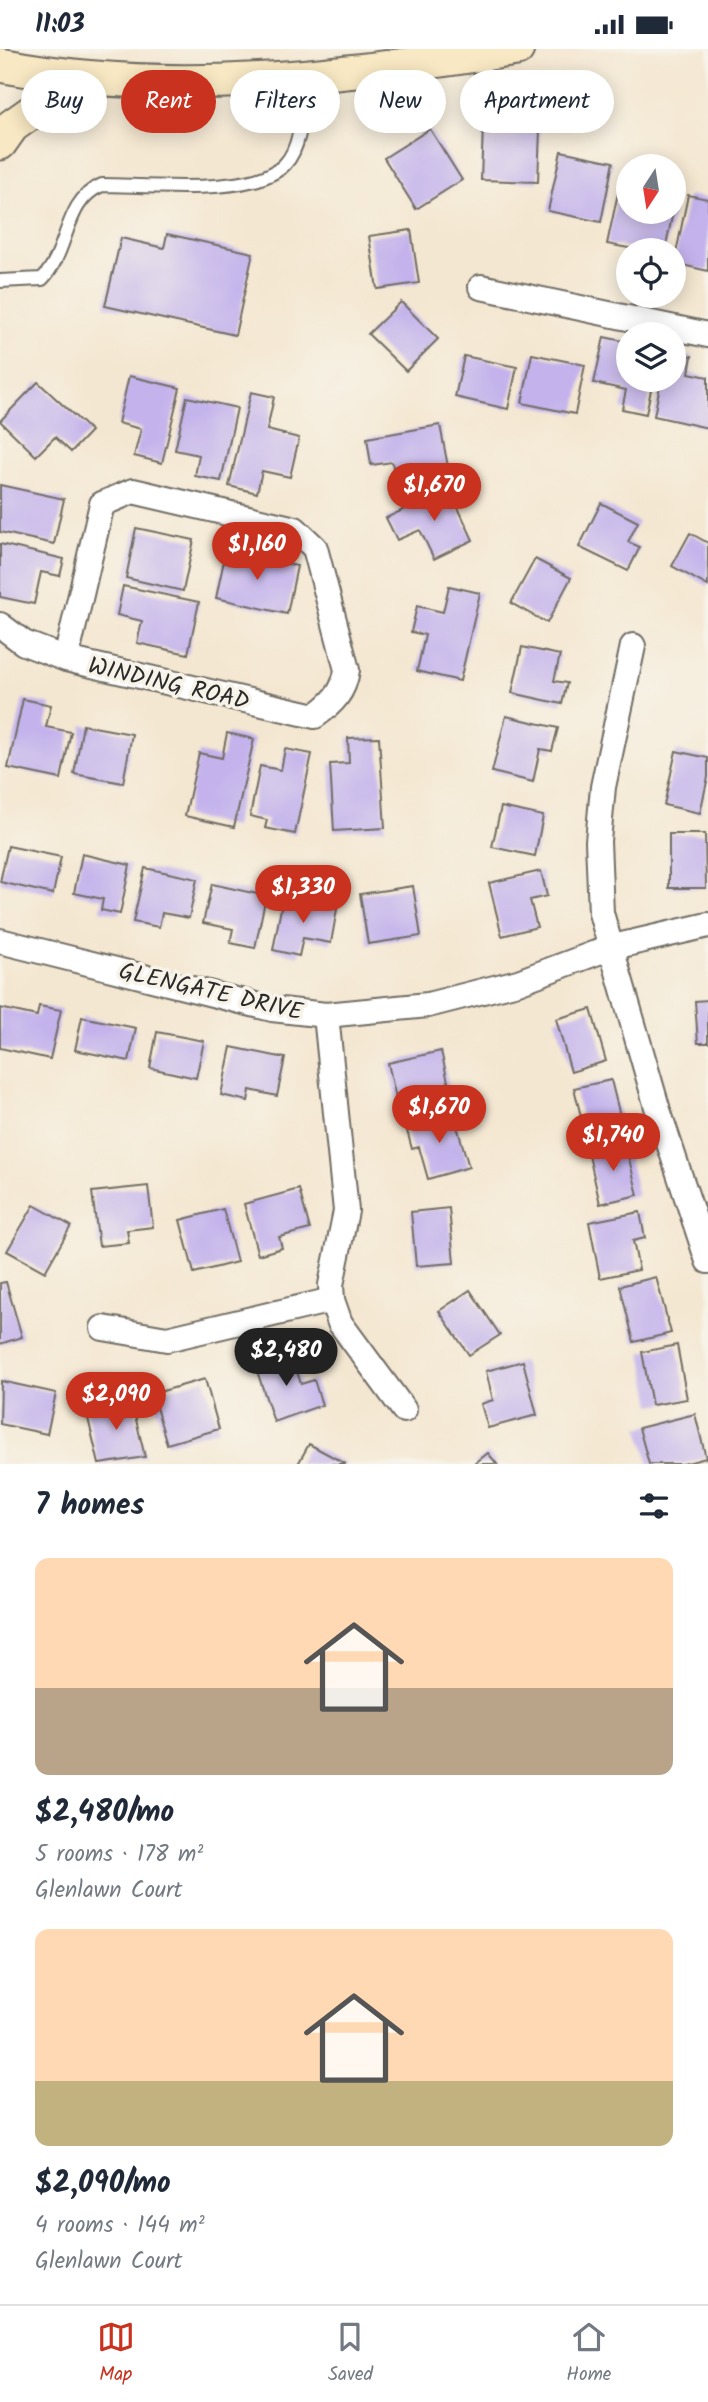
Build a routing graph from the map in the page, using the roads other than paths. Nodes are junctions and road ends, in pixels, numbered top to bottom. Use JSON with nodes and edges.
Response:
{"nodes":[{"id":1,"x":517,"y":49,"type":"edge"},
{"id":2,"x":0,"y":65,"type":"edge"},
{"id":3,"x":31,"y":70,"type":"edge"},
{"id":4,"x":340,"y":72,"type":"edge"},
{"id":5,"x":107,"y":79,"type":"edge"},
{"id":6,"x":230,"y":81,"type":"edge"},
{"id":7,"x":21,"y":120,"type":"edge"},
{"id":8,"x":297,"y":133,"type":"edge"},
{"id":9,"x":0,"y":143,"type":"edge"},
{"id":10,"x":0,"y":281,"type":"edge"},
{"id":11,"x":481,"y":287,"type":"dead end"},
{"id":12,"x":708,"y":335,"type":"edge"},
{"id":13,"x":0,"y":625,"type":"edge"},
{"id":14,"x":24,"y":643,"type":"junction"},
{"id":15,"x":633,"y":646,"type":"dead end"},
{"id":16,"x":0,"y":647,"type":"edge"},
{"id":17,"x":66,"y":659,"type":"junction"},
{"id":18,"x":708,"y":925,"type":"edge"},
{"id":19,"x":0,"y":941,"type":"edge"},
{"id":20,"x":609,"y":949,"type":"junction"},
{"id":21,"x":326,"y":1015,"type":"junction"},
{"id":22,"x":708,"y":1261,"type":"edge"},
{"id":23,"x":332,"y":1300,"type":"junction"},
{"id":24,"x":103,"y":1328,"type":"dead end"},
{"id":25,"x":404,"y":1411,"type":"dead end"}],
"edges":[{"from":1,"to":4,"type":"main road"},
{"from":2,"to":3,"type":"main road"},
{"from":5,"to":6,"type":"main road"},
{"from":7,"to":9,"type":"main road"},
{"from":8,"to":10,"type":"lane"},
{"from":11,"to":12,"type":"street"},
{"from":13,"to":14,"type":"street","name":"WINDING ROAD"},
{"from":14,"to":16,"type":"street"},
{"from":14,"to":17,"type":"street","name":"WINDING ROAD"},
{"from":15,"to":20,"type":"street"},
{"from":17,"to":17,"type":"street","name":"WINDING ROAD"},
{"from":18,"to":20,"type":"street","name":"GLENGATE DRIVE"},
{"from":19,"to":21,"type":"street","name":"GLENGATE DRIVE"},
{"from":20,"to":21,"type":"street","name":"GLENGATE DRIVE"},
{"from":20,"to":22,"type":"street"},
{"from":21,"to":23,"type":"street"},
{"from":23,"to":24,"type":"street"},
{"from":23,"to":25,"type":"street"}]}
